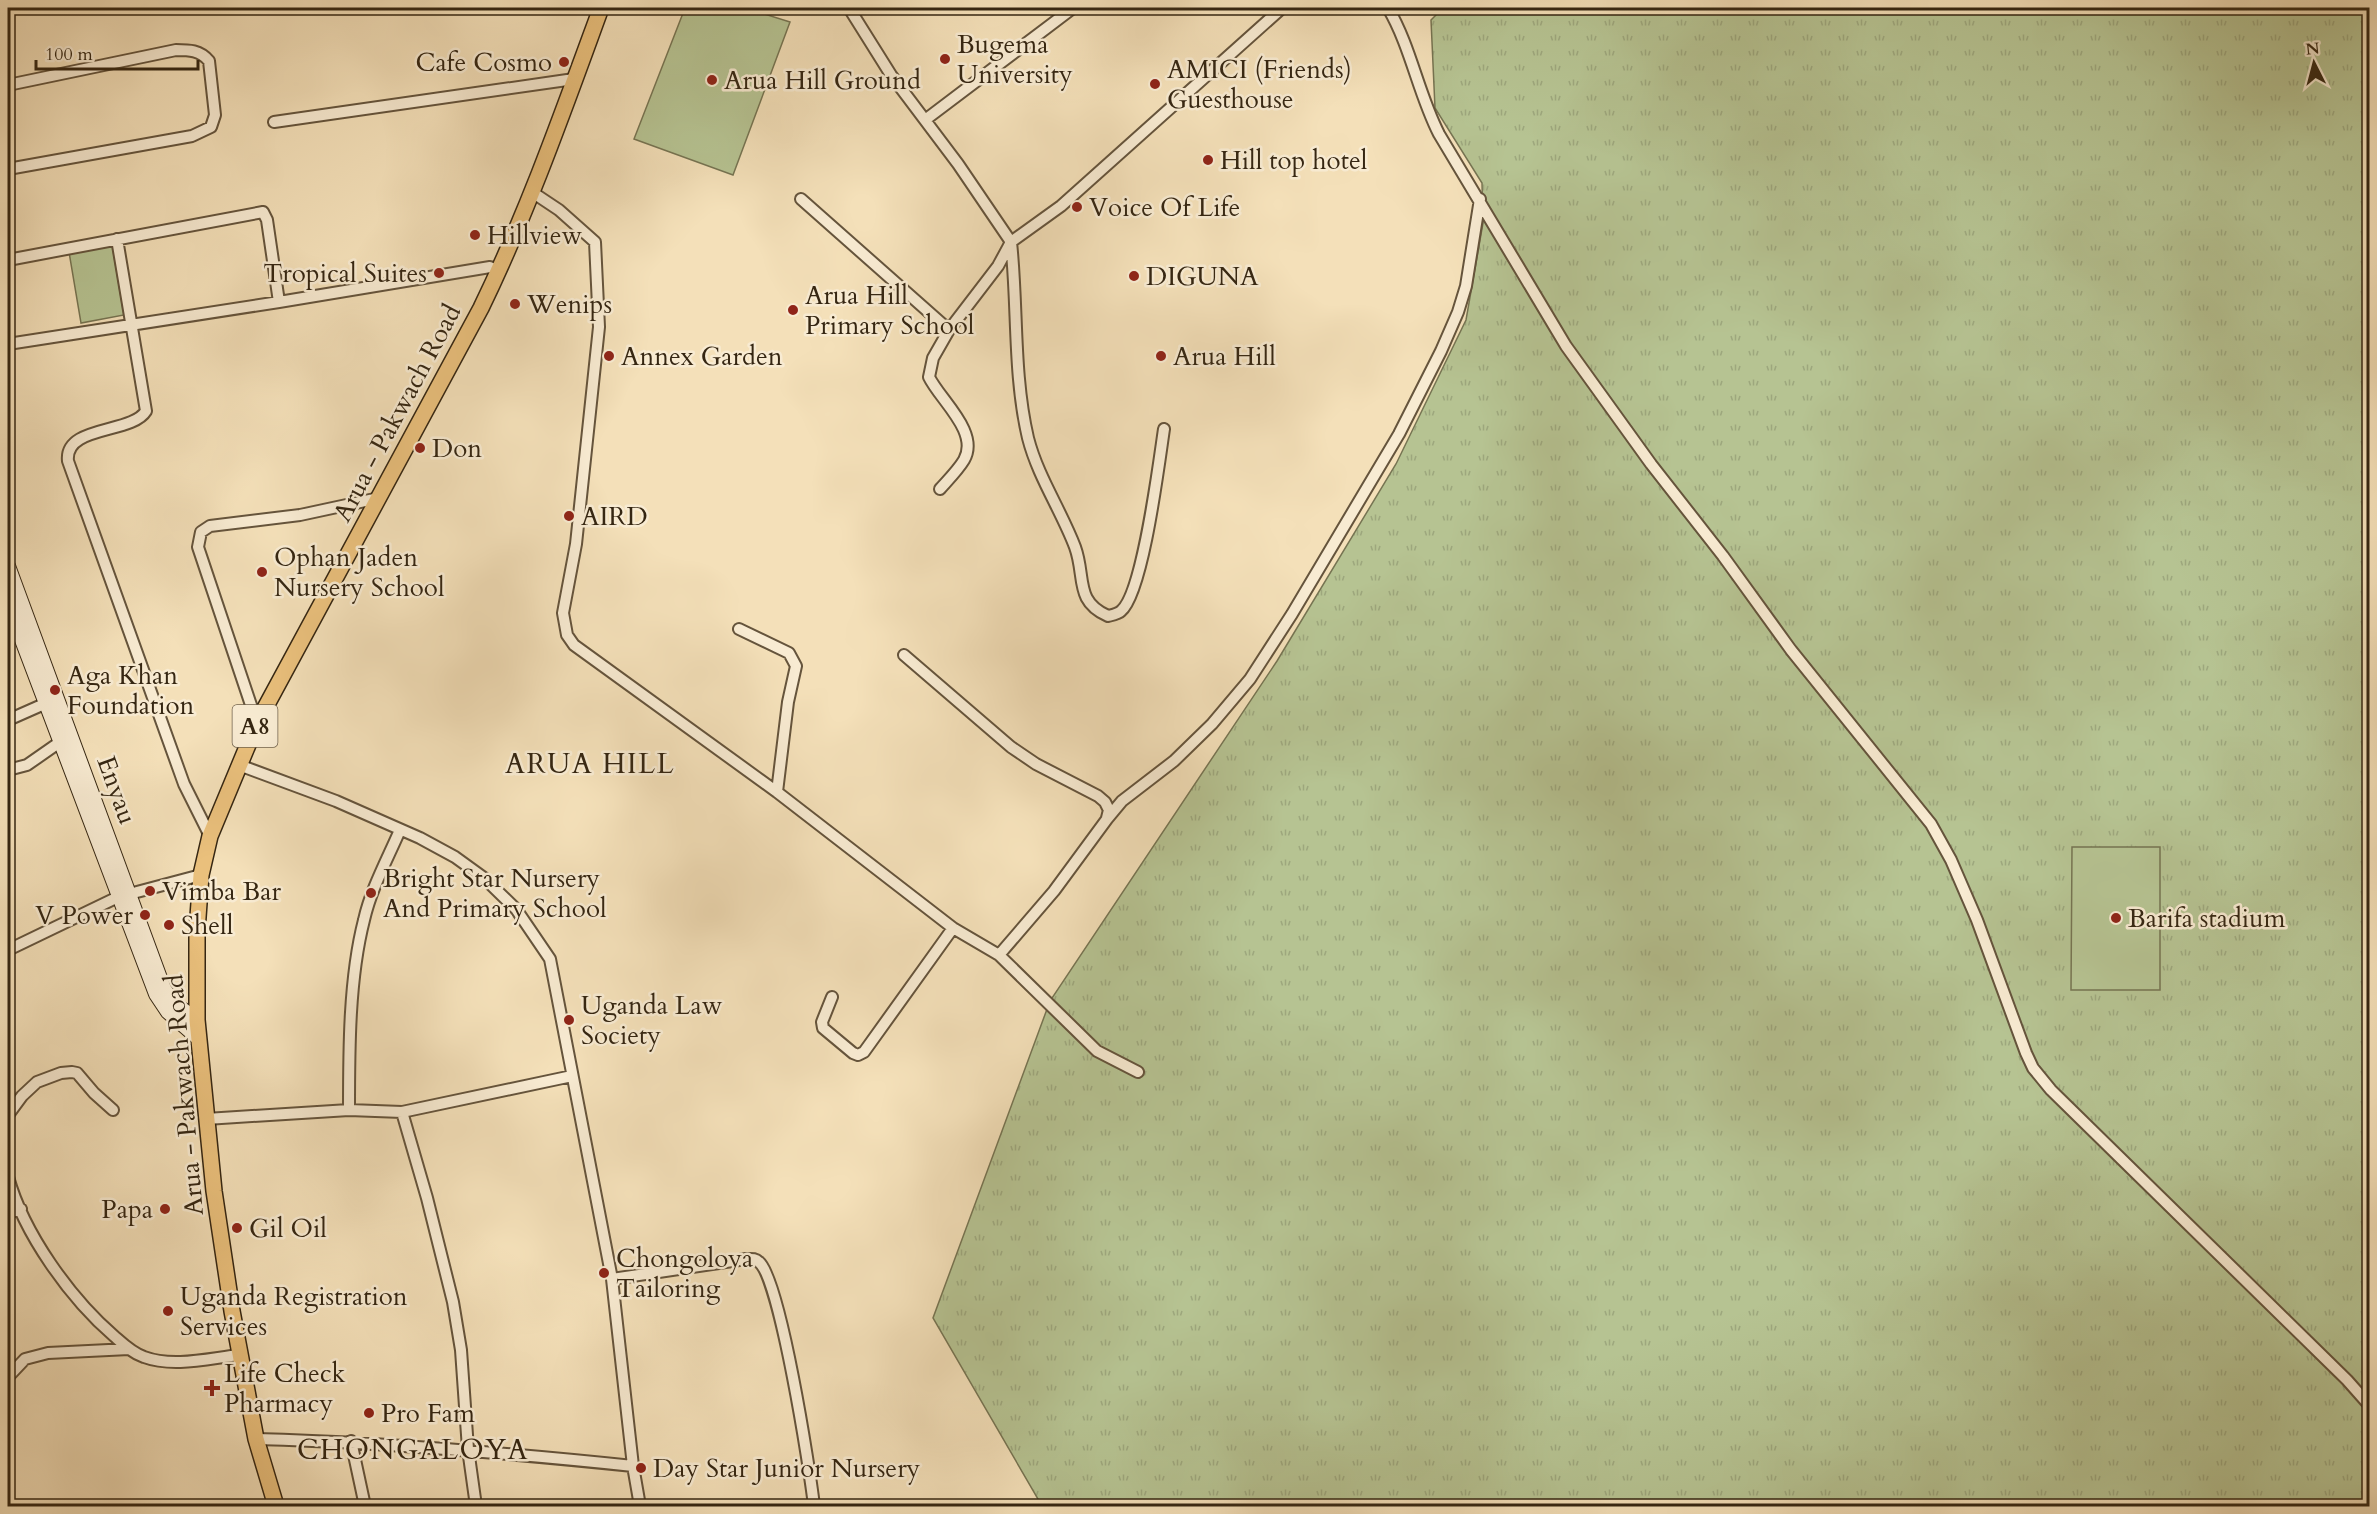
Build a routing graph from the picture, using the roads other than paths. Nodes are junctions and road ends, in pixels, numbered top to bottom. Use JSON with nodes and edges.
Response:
{"nodes":[{"id":1,"x":601,"y":8,"type":"edge"},
{"id":2,"x":849,"y":8,"type":"edge"},
{"id":3,"x":1073,"y":8,"type":"edge"},
{"id":4,"x":1282,"y":8,"type":"edge"},
{"id":5,"x":1388,"y":8,"type":"edge"},
{"id":6,"x":574,"y":79,"type":"junction"},
{"id":7,"x":8,"y":85,"type":"edge"},
{"id":8,"x":925,"y":120,"type":"junction"},
{"id":9,"x":274,"y":122,"type":"dead end"},
{"id":10,"x":8,"y":169,"type":"edge"},
{"id":11,"x":532,"y":192,"type":"junction"},
{"id":12,"x":801,"y":199,"type":"dead end"},
{"id":13,"x":1480,"y":199,"type":"junction"},
{"id":14,"x":117,"y":239,"type":"junction"},
{"id":15,"x":1011,"y":242,"type":"junction"},
{"id":16,"x":8,"y":260,"type":"edge"},
{"id":17,"x":499,"y":271,"type":"junction"},
{"id":18,"x":279,"y":302,"type":"junction"},
{"id":19,"x":132,"y":325,"type":"junction"},
{"id":20,"x":949,"y":330,"type":"junction"},
{"id":21,"x":8,"y":344,"type":"edge"},
{"id":22,"x":1164,"y":429,"type":"dead end"},
{"id":23,"x":940,"y":489,"type":"dead end"},
{"id":24,"x":379,"y":498,"type":"junction"},
{"id":25,"x":8,"y":566,"type":"edge"},
{"id":26,"x":8,"y":603,"type":"edge"},
{"id":27,"x":739,"y":629,"type":"dead end"},
{"id":28,"x":904,"y":655,"type":"dead end"},
{"id":29,"x":52,"y":701,"type":"junction"},
{"id":30,"x":8,"y":720,"type":"edge"},
{"id":31,"x":256,"y":723,"type":"junction"},
{"id":32,"x":60,"y":742,"type":"junction"},
{"id":33,"x":239,"y":765,"type":"junction"},
{"id":34,"x":8,"y":770,"type":"edge"},
{"id":35,"x":777,"y":792,"type":"junction"},
{"id":36,"x":1107,"y":819,"type":"junction"},
{"id":37,"x":400,"y":830,"type":"junction"},
{"id":38,"x":210,"y":836,"type":"junction"},
{"id":39,"x":201,"y":874,"type":"junction"},
{"id":40,"x":124,"y":895,"type":"junction"},
{"id":41,"x":952,"y":928,"type":"junction"},
{"id":42,"x":8,"y":953,"type":"edge"},
{"id":43,"x":999,"y":955,"type":"junction"},
{"id":44,"x":832,"y":997,"type":"dead end"},
{"id":45,"x":196,"y":1020,"type":"junction"},
{"id":46,"x":198,"y":1038,"type":"junction"},
{"id":47,"x":1138,"y":1072,"type":"dead end"},
{"id":48,"x":572,"y":1076,"type":"junction"},
{"id":49,"x":113,"y":1110,"type":"dead end"},
{"id":50,"x":349,"y":1110,"type":"junction"},
{"id":51,"x":402,"y":1112,"type":"junction"},
{"id":52,"x":8,"y":1115,"type":"edge"},
{"id":53,"x":206,"y":1119,"type":"junction"},
{"id":54,"x":8,"y":1177,"type":"edge"},
{"id":55,"x":21,"y":1209,"type":"junction"},
{"id":56,"x":8,"y":1213,"type":"edge"},
{"id":57,"x":612,"y":1279,"type":"junction"},
{"id":58,"x":129,"y":1349,"type":"junction"},
{"id":59,"x":240,"y":1355,"type":"junction"},
{"id":60,"x":8,"y":1377,"type":"edge"},
{"id":61,"x":2370,"y":1406,"type":"edge"},
{"id":62,"x":256,"y":1439,"type":"junction"},
{"id":63,"x":351,"y":1441,"type":"junction"},
{"id":64,"x":468,"y":1449,"type":"junction"},
{"id":65,"x":633,"y":1466,"type":"junction"},
{"id":66,"x":276,"y":1506,"type":"edge"},
{"id":67,"x":365,"y":1506,"type":"edge"},
{"id":68,"x":476,"y":1506,"type":"edge"},
{"id":69,"x":640,"y":1506,"type":"edge"},
{"id":70,"x":814,"y":1506,"type":"edge"}],
"edges":[{"from":1,"to":6,"type":"main road","name":"Arua - Pakwach Road","number":"A8"},
{"from":2,"to":8,"type":"street"},
{"from":3,"to":8,"type":"street"},
{"from":4,"to":15,"type":"street"},
{"from":5,"to":13,"type":"street"},
{"from":6,"to":9,"type":"street"},
{"from":6,"to":11,"type":"main road","name":"Arua - Pakwach Road","number":"A8"},
{"from":7,"to":10,"type":"street"},
{"from":8,"to":15,"type":"street"},
{"from":11,"to":17,"type":"main road","name":"Arua - Pakwach Road","number":"A8"},
{"from":11,"to":35,"type":"street"},
{"from":12,"to":20,"type":"street"},
{"from":13,"to":36,"type":"street"},
{"from":13,"to":61,"type":"street"},
{"from":14,"to":16,"type":"street"},
{"from":14,"to":18,"type":"street"},
{"from":14,"to":19,"type":"street"},
{"from":15,"to":20,"type":"street"},
{"from":15,"to":22,"type":"street"},
{"from":17,"to":18,"type":"street"},
{"from":17,"to":24,"type":"main road","name":"Arua - Pakwach Road","number":"A8"},
{"from":18,"to":19,"type":"street"},
{"from":19,"to":21,"type":"street"},
{"from":19,"to":38,"type":"street"},
{"from":20,"to":23,"type":"street"},
{"from":24,"to":31,"type":"main road","name":"Arua - Pakwach Road","number":"A8"},
{"from":24,"to":31,"type":"street"},
{"from":25,"to":29,"type":"street","name":"Enyau"},
{"from":26,"to":29,"type":"street","name":"Enyau"},
{"from":27,"to":35,"type":"street"},
{"from":28,"to":36,"type":"street"},
{"from":29,"to":30,"type":"street"},
{"from":29,"to":32,"type":"street","name":"Enyau"},
{"from":29,"to":40,"type":"street","name":"Enyau"},
{"from":31,"to":33,"type":"main road","name":"Arua - Pakwach Road","number":"A8"},
{"from":32,"to":34,"type":"street"},
{"from":32,"to":40,"type":"street","name":"Enyau"},
{"from":33,"to":37,"type":"street"},
{"from":33,"to":38,"type":"main road","name":"Arua - Pakwach Road","number":"A8"},
{"from":35,"to":41,"type":"street"},
{"from":36,"to":43,"type":"street"},
{"from":37,"to":48,"type":"street"},
{"from":37,"to":50,"type":"street"},
{"from":38,"to":39,"type":"main road","name":"Arua - Pakwach Road","number":"A8"},
{"from":39,"to":40,"type":"street"},
{"from":39,"to":45,"type":"main road","name":"Arua - Pakwach Road","number":"A8"},
{"from":40,"to":42,"type":"street"},
{"from":40,"to":45,"type":"street","name":"Enyau"},
{"from":40,"to":46,"type":"street","name":"Enyau"},
{"from":41,"to":43,"type":"street"},
{"from":41,"to":44,"type":"street"},
{"from":43,"to":47,"type":"street"},
{"from":45,"to":46,"type":"main road","name":"Arua - Pakwach Road","number":"A8"},
{"from":46,"to":53,"type":"main road","name":"Arua - Pakwach Road","number":"A8"},
{"from":48,"to":51,"type":"street"},
{"from":48,"to":57,"type":"street"},
{"from":49,"to":52,"type":"street"},
{"from":50,"to":51,"type":"street"},
{"from":50,"to":53,"type":"street"},
{"from":51,"to":64,"type":"street"},
{"from":53,"to":59,"type":"main road","name":"Arua - Pakwach Road","number":"A8"},
{"from":54,"to":55,"type":"street"},
{"from":55,"to":56,"type":"street"},
{"from":55,"to":58,"type":"street"},
{"from":57,"to":65,"type":"street"},
{"from":57,"to":70,"type":"street"},
{"from":58,"to":59,"type":"street"},
{"from":58,"to":60,"type":"street"},
{"from":59,"to":62,"type":"main road","name":"Arua - Pakwach Road","number":"A8"},
{"from":62,"to":63,"type":"street"},
{"from":62,"to":66,"type":"main road","name":"Arua - Pakwach Road","number":"A8"},
{"from":63,"to":64,"type":"street"},
{"from":63,"to":67,"type":"street"},
{"from":64,"to":65,"type":"street"},
{"from":64,"to":68,"type":"street"},
{"from":65,"to":69,"type":"street"}]}
